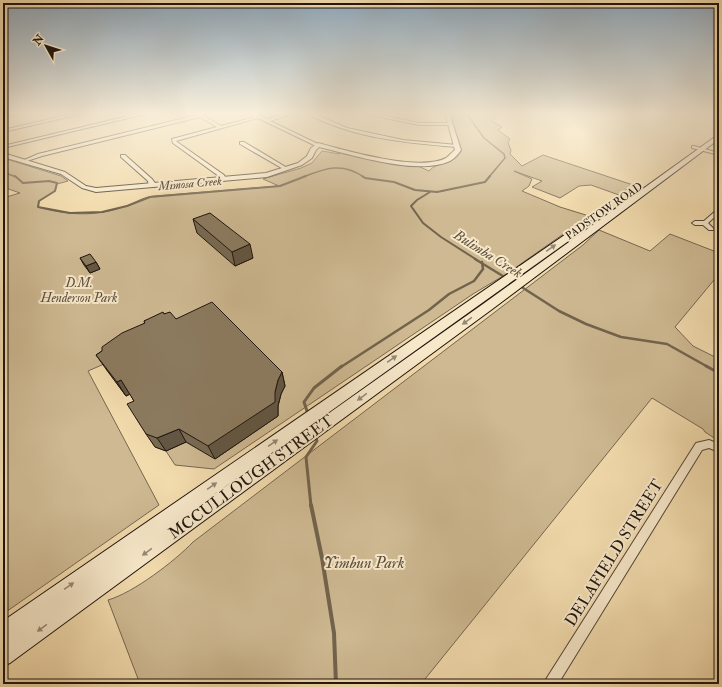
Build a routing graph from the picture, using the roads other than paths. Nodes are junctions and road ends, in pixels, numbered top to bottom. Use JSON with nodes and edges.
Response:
{"nodes":[{"id":1,"x":79,"y":145,"type":"edge"},
{"id":2,"x":178,"y":145,"type":"edge"},
{"id":3,"x":246,"y":145,"type":"edge"},
{"id":4,"x":447,"y":145,"type":"edge"},
{"id":5,"x":701,"y":145,"type":"edge"},
{"id":6,"x":703,"y":145,"type":"edge"},
{"id":7,"x":318,"y":146,"type":"joint"},
{"id":8,"x":457,"y":146,"type":"joint"},
{"id":9,"x":698,"y":148,"type":"junction"},
{"id":10,"x":719,"y":154,"type":"edge"},
{"id":11,"x":3,"y":155,"type":"edge"},
{"id":12,"x":123,"y":156,"type":"dead end"},
{"id":13,"x":24,"y":161,"type":"junction"},
{"id":14,"x":287,"y":169,"type":"junction"},
{"id":15,"x":224,"y":179,"type":"junction"},
{"id":16,"x":151,"y":186,"type":"junction"},
{"id":17,"x":719,"y":210,"type":"edge"},
{"id":18,"x":695,"y":223,"type":"dead end"},
{"id":19,"x":705,"y":223,"type":"junction"},
{"id":20,"x":711,"y":228,"type":"dead end"},
{"id":21,"x":492,"y":288,"type":"joint"},
{"id":22,"x":503,"y":295,"type":"joint"},
{"id":23,"x":312,"y":424,"type":"junction"},
{"id":24,"x":714,"y":446,"type":"edge"},
{"id":25,"x":3,"y":633,"type":"edge"},
{"id":26,"x":3,"y":656,"type":"edge"},
{"id":27,"x":550,"y":684,"type":"edge"}],
"edges":[{"from":1,"to":13,"type":"street"},
{"from":2,"to":15,"type":"street"},
{"from":3,"to":14,"type":"street"},
{"from":4,"to":8,"type":"street"},
{"from":5,"to":9,"type":"main road","name":"PADSTOW ROAD"},
{"from":6,"to":9,"type":"main road","name":"PADSTOW ROAD"},
{"from":7,"to":8,"type":"street"},
{"from":7,"to":14,"type":"street"},
{"from":9,"to":10,"type":"street"},
{"from":21,"to":9,"type":"main road","name":"PADSTOW ROAD","one_way":true},
{"from":9,"to":22,"type":"main road","name":"PADSTOW ROAD"},
{"from":11,"to":13,"type":"street"},
{"from":12,"to":16,"type":"street"},
{"from":13,"to":16,"type":"street"},
{"from":14,"to":15,"type":"street"},
{"from":15,"to":16,"type":"street"},
{"from":17,"to":19,"type":"street"},
{"from":18,"to":19,"type":"street"},
{"from":19,"to":20,"type":"street"},
{"from":23,"to":21,"type":"main road","name":"MCCULLOUGH STREET","one_way":true},
{"from":22,"to":23,"type":"main road","name":"MCCULLOUGH STREET","one_way":true},
{"from":25,"to":23,"type":"main road","name":"MCCULLOUGH STREET","one_way":true},
{"from":23,"to":26,"type":"main road","name":"MCCULLOUGH STREET","one_way":true},
{"from":24,"to":27,"type":"street","name":"DELAFIELD STREET"}]}
